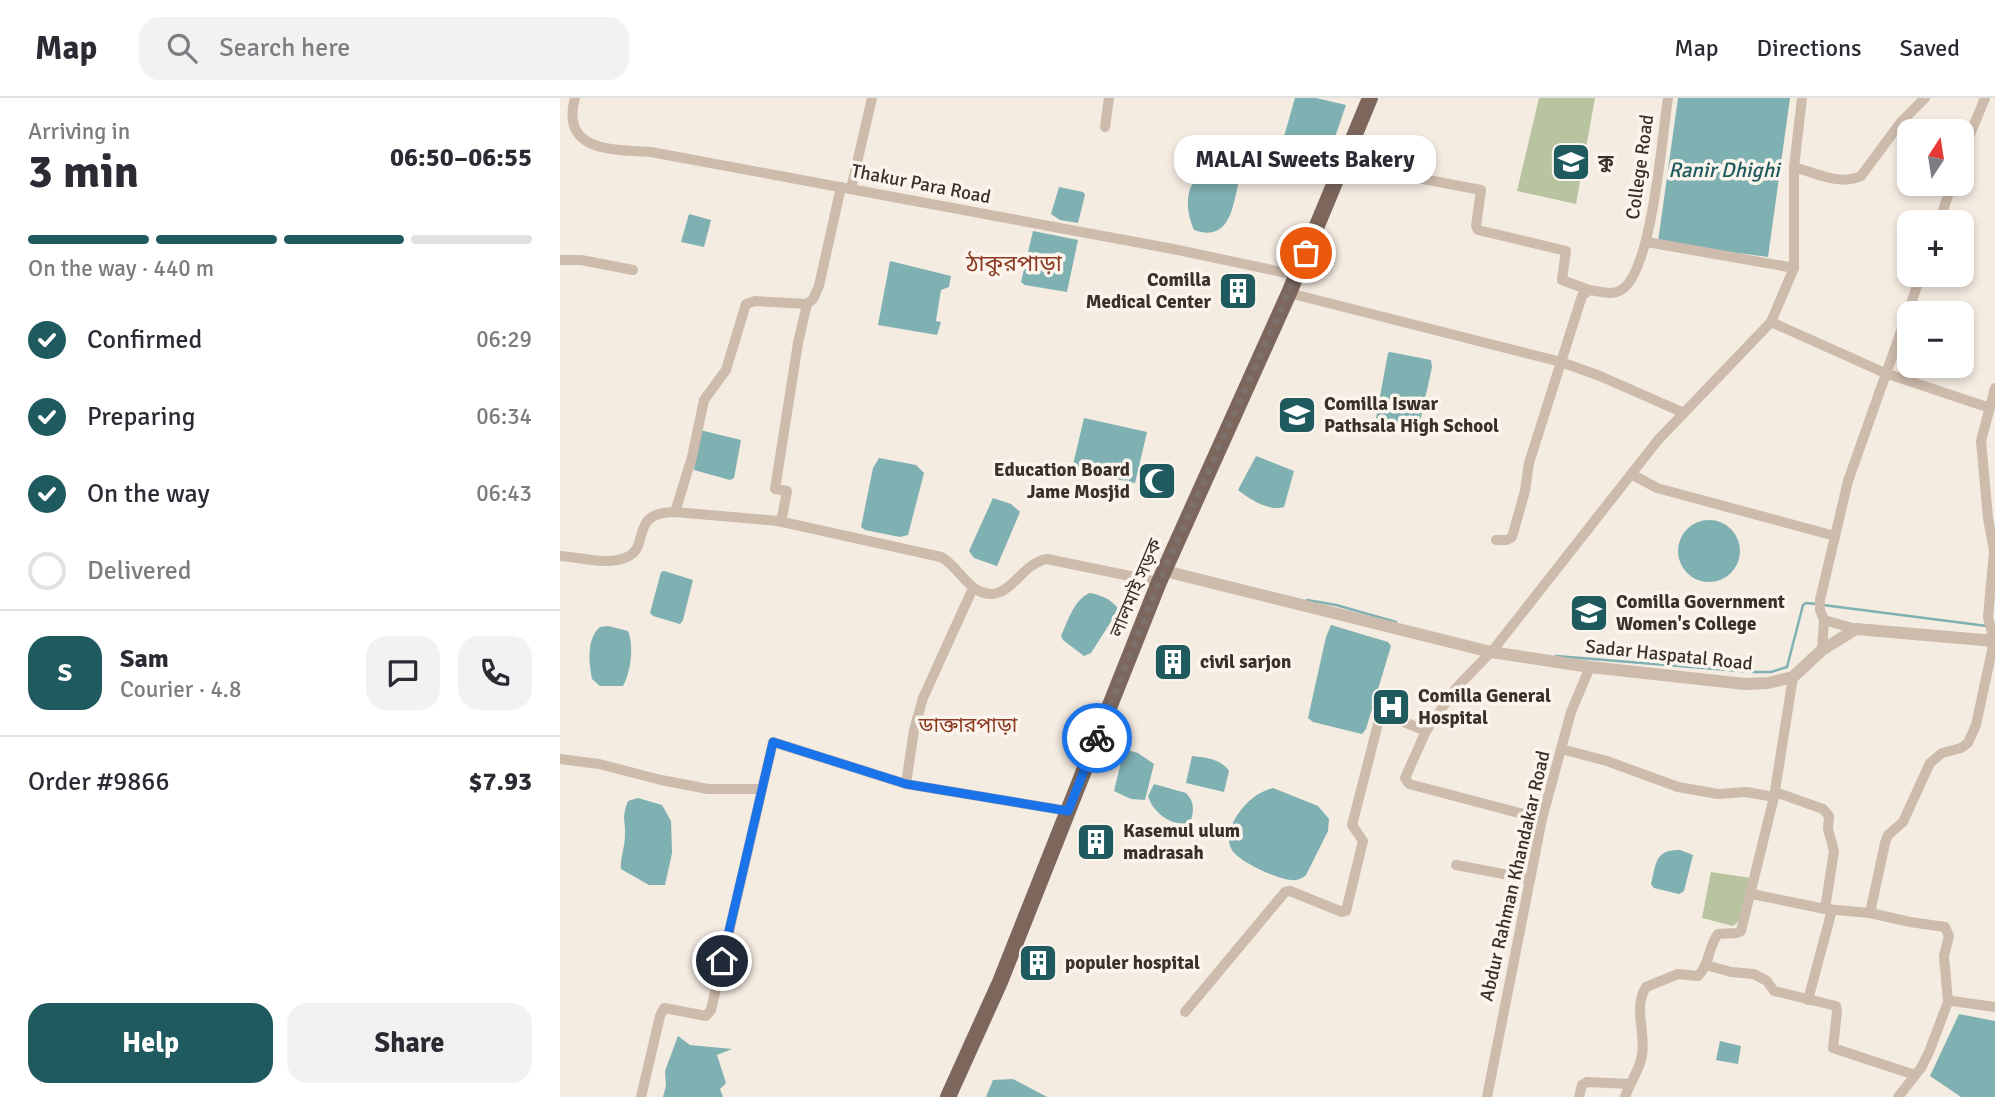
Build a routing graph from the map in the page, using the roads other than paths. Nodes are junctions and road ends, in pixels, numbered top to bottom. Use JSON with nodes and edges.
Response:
{"nodes":[{"id":1,"x":575,"y":98,"type":"edge"},
{"id":2,"x":872,"y":98,"type":"edge"},
{"id":3,"x":1109,"y":98,"type":"edge"},
{"id":4,"x":1370,"y":98,"type":"edge"},
{"id":5,"x":1668,"y":98,"type":"edge"},
{"id":6,"x":1802,"y":98,"type":"edge"},
{"id":7,"x":1925,"y":98,"type":"edge"},
{"id":8,"x":1985,"y":98,"type":"edge"},
{"id":9,"x":566,"y":109,"type":"edge"},
{"id":10,"x":1974,"y":125,"type":"edge"},
{"id":11,"x":1105,"y":127,"type":"dead end"},
{"id":12,"x":1344,"y":164,"type":"junction"},
{"id":13,"x":1794,"y":167,"type":"junction"},
{"id":14,"x":846,"y":188,"type":"junction"},
{"id":15,"x":1647,"y":242,"type":"junction"},
{"id":16,"x":560,"y":260,"type":"edge"},
{"id":17,"x":1794,"y":268,"type":"junction"},
{"id":18,"x":634,"y":270,"type":"dead end"},
{"id":19,"x":1296,"y":275,"type":"junction"},
{"id":20,"x":1917,"y":287,"type":"edge"},
{"id":21,"x":1589,"y":290,"type":"junction"},
{"id":22,"x":1289,"y":293,"type":"junction"},
{"id":23,"x":807,"y":304,"type":"junction"},
{"id":24,"x":1771,"y":323,"type":"junction"},
{"id":25,"x":1561,"y":362,"type":"junction"},
{"id":26,"x":1885,"y":373,"type":"junction"},
{"id":27,"x":1995,"y":388,"type":"edge"},
{"id":28,"x":1990,"y":408,"type":"junction"},
{"id":29,"x":1684,"y":414,"type":"junction"},
{"id":30,"x":1631,"y":474,"type":"junction"},
{"id":31,"x":675,"y":512,"type":"junction"},
{"id":32,"x":781,"y":522,"type":"junction"},
{"id":33,"x":1835,"y":536,"type":"junction"},
{"id":34,"x":1496,"y":540,"type":"dead end"},
{"id":35,"x":560,"y":556,"type":"edge"},
{"id":36,"x":1162,"y":577,"type":"junction"},
{"id":37,"x":973,"y":588,"type":"junction"},
{"id":38,"x":1821,"y":610,"type":"junction"},
{"id":39,"x":1856,"y":629,"type":"junction"},
{"id":40,"x":1995,"y":640,"type":"edge"},
{"id":41,"x":1494,"y":648,"type":"junction"},
{"id":42,"x":1822,"y":650,"type":"junction"},
{"id":43,"x":1590,"y":667,"type":"junction"},
{"id":44,"x":1793,"y":677,"type":"junction"},
{"id":45,"x":1426,"y":731,"type":"junction"},
{"id":46,"x":1561,"y":749,"type":"junction"},
{"id":47,"x":560,"y":759,"type":"edge"},
{"id":48,"x":906,"y":784,"type":"junction"},
{"id":49,"x":762,"y":789,"type":"junction"},
{"id":50,"x":1774,"y":795,"type":"junction"},
{"id":51,"x":1068,"y":811,"type":"junction"},
{"id":52,"x":1542,"y":819,"type":"junction"},
{"id":53,"x":1456,"y":864,"type":"dead end"},
{"id":54,"x":1530,"y":879,"type":"junction"},
{"id":55,"x":1752,"y":894,"type":"junction"},
{"id":56,"x":1828,"y":910,"type":"junction"},
{"id":57,"x":1870,"y":913,"type":"junction"},
{"id":58,"x":1706,"y":965,"type":"junction"},
{"id":59,"x":1808,"y":1000,"type":"junction"},
{"id":60,"x":1948,"y":1002,"type":"junction"},
{"id":61,"x":1995,"y":1007,"type":"edge"},
{"id":62,"x":1185,"y":1012,"type":"dead end"},
{"id":63,"x":1915,"y":1075,"type":"junction"},
{"id":64,"x":1630,"y":1084,"type":"junction"},
{"id":65,"x":641,"y":1097,"type":"edge"},
{"id":66,"x":948,"y":1097,"type":"edge"},
{"id":67,"x":1487,"y":1097,"type":"edge"},
{"id":68,"x":1579,"y":1097,"type":"edge"},
{"id":69,"x":1625,"y":1097,"type":"edge"},
{"id":70,"x":1898,"y":1097,"type":"edge"}],
"edges":[{"from":1,"to":9,"type":"street"},
{"from":2,"to":14,"type":"street"},
{"from":3,"to":11,"type":"street"},
{"from":4,"to":12,"type":"main road","name":"লালমাই সড়ক"},
{"from":5,"to":15,"type":"street","name":"College Road"},
{"from":6,"to":13,"type":"street"},
{"from":7,"to":13,"type":"street"},
{"from":8,"to":10,"type":"street"},
{"from":9,"to":14,"type":"street","name":"Thakur Para Road"},
{"from":12,"to":19,"type":"main road","name":"লালমাই সড়ক"},
{"from":12,"to":21,"type":"street"},
{"from":13,"to":17,"type":"street"},
{"from":14,"to":19,"type":"street","name":"Thakur Para Road"},
{"from":14,"to":23,"type":"street"},
{"from":15,"to":17,"type":"street"},
{"from":15,"to":21,"type":"street","name":"College Road"},
{"from":16,"to":18,"type":"street"},
{"from":17,"to":24,"type":"street"},
{"from":19,"to":22,"type":"main road","name":"লালমাই সড়ক"},
{"from":20,"to":26,"type":"street"},
{"from":21,"to":25,"type":"street"},
{"from":22,"to":25,"type":"street"},
{"from":22,"to":36,"type":"main road","name":"লালমাই সড়ক"},
{"from":23,"to":31,"type":"street"},
{"from":23,"to":32,"type":"street"},
{"from":24,"to":26,"type":"street"},
{"from":24,"to":29,"type":"street"},
{"from":25,"to":29,"type":"street"},
{"from":25,"to":34,"type":"street"},
{"from":26,"to":28,"type":"street"},
{"from":26,"to":33,"type":"street"},
{"from":27,"to":28,"type":"street"},
{"from":28,"to":40,"type":"street"},
{"from":29,"to":30,"type":"street"},
{"from":30,"to":33,"type":"street"},
{"from":30,"to":41,"type":"street"},
{"from":31,"to":32,"type":"street"},
{"from":31,"to":35,"type":"street"},
{"from":32,"to":37,"type":"street"},
{"from":33,"to":38,"type":"street"},
{"from":36,"to":37,"type":"street"},
{"from":36,"to":41,"type":"street","name":"Sadar Haspatal Road"},
{"from":36,"to":51,"type":"main road","name":"লালমাই সড়ক"},
{"from":37,"to":48,"type":"street"},
{"from":38,"to":39,"type":"street"},
{"from":38,"to":42,"type":"street"},
{"from":39,"to":40,"type":"street"},
{"from":39,"to":42,"type":"street"},
{"from":40,"to":57,"type":"street"},
{"from":41,"to":43,"type":"street","name":"Sadar Haspatal Road"},
{"from":41,"to":45,"type":"street"},
{"from":42,"to":44,"type":"street"},
{"from":43,"to":44,"type":"street","name":"Sadar Haspatal Road"},
{"from":43,"to":46,"type":"street","name":"Abdur Rahman Khandakar Road"},
{"from":44,"to":50,"type":"street"},
{"from":45,"to":52,"type":"street"},
{"from":45,"to":62,"type":"street"},
{"from":46,"to":50,"type":"street"},
{"from":46,"to":52,"type":"street","name":"Abdur Rahman Khandakar Road"},
{"from":47,"to":49,"type":"street"},
{"from":48,"to":49,"type":"street"},
{"from":48,"to":51,"type":"street"},
{"from":49,"to":65,"type":"street"},
{"from":50,"to":55,"type":"street"},
{"from":50,"to":56,"type":"street"},
{"from":51,"to":66,"type":"main road","name":"লালমাই সড়ক"},
{"from":52,"to":54,"type":"street","name":"Abdur Rahman Khandakar Road"},
{"from":53,"to":54,"type":"street"},
{"from":54,"to":67,"type":"street","name":"Abdur Rahman Khandakar Road"},
{"from":55,"to":56,"type":"street"},
{"from":55,"to":58,"type":"street"},
{"from":56,"to":57,"type":"street"},
{"from":56,"to":59,"type":"street"},
{"from":57,"to":60,"type":"street"},
{"from":58,"to":59,"type":"street"},
{"from":58,"to":64,"type":"street"},
{"from":59,"to":63,"type":"street"},
{"from":60,"to":61,"type":"street"},
{"from":60,"to":63,"type":"street"},
{"from":63,"to":70,"type":"street"},
{"from":64,"to":68,"type":"street"},
{"from":64,"to":69,"type":"street"}]}
